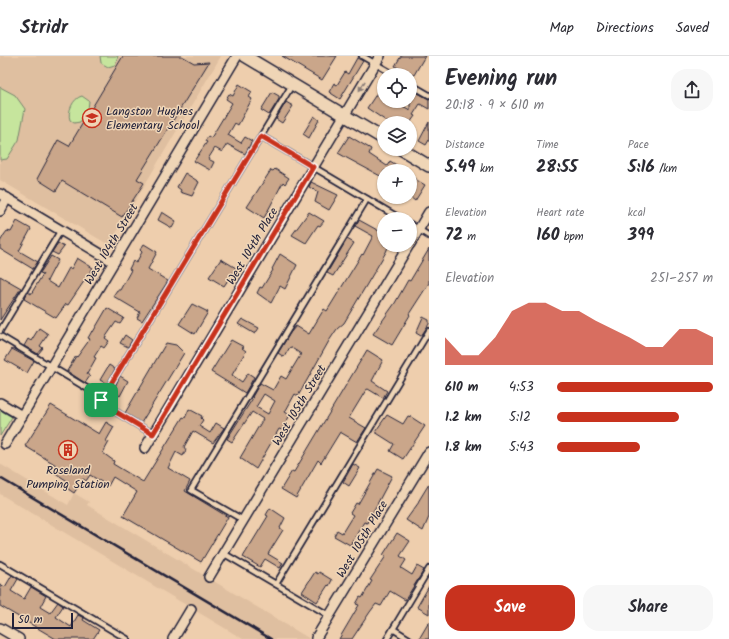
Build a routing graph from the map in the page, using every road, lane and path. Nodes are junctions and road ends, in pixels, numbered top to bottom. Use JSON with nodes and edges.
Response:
{"nodes":[{"id":1,"x":237,"y":56,"type":"edge"},
{"id":2,"x":245,"y":56,"type":"edge"},
{"id":3,"x":362,"y":56,"type":"edge"},
{"id":4,"x":378,"y":60,"type":"edge"},
{"id":5,"x":387,"y":68,"type":"edge"},
{"id":6,"x":292,"y":84,"type":"junction"},
{"id":7,"x":417,"y":88,"type":"edge"},
{"id":8,"x":429,"y":95,"type":"edge"},
{"id":9,"x":344,"y":115,"type":"junction"},
{"id":10,"x":377,"y":135,"type":"edge"},
{"id":11,"x":261,"y":136,"type":"junction"},
{"id":12,"x":413,"y":156,"type":"edge"},
{"id":13,"x":429,"y":166,"type":"edge"},
{"id":14,"x":313,"y":167,"type":"junction"},
{"id":15,"x":4,"y":196,"type":"edge"},
{"id":16,"x":367,"y":199,"type":"junction"},
{"id":17,"x":0,"y":211,"type":"edge"},
{"id":18,"x":389,"y":212,"type":"edge"},
{"id":19,"x":429,"y":212,"type":"edge"},
{"id":20,"x":60,"y":230,"type":"junction"},
{"id":21,"x":419,"y":230,"type":"junction"},
{"id":22,"x":417,"y":233,"type":"edge"},
{"id":23,"x":429,"y":236,"type":"edge"},
{"id":24,"x":405,"y":252,"type":"edge"},
{"id":25,"x":114,"y":262,"type":"junction"},
{"id":26,"x":0,"y":331,"type":"edge"},
{"id":27,"x":429,"y":331,"type":"edge"},
{"id":28,"x":0,"y":336,"type":"edge"},
{"id":29,"x":51,"y":367,"type":"junction"},
{"id":30,"x":101,"y":400,"type":"junction"},
{"id":31,"x":0,"y":403,"type":"edge"},
{"id":32,"x":22,"y":416,"type":"junction"},
{"id":33,"x":153,"y":434,"type":"junction"},
{"id":34,"x":5,"y":444,"type":"dead end"},
{"id":35,"x":144,"y":448,"type":"dead end"},
{"id":36,"x":429,"y":452,"type":"edge"},
{"id":37,"x":243,"y":520,"type":"junction"},
{"id":38,"x":223,"y":553,"type":"junction"},
{"id":39,"x":0,"y":564,"type":"edge"},
{"id":40,"x":429,"y":569,"type":"edge"},
{"id":41,"x":209,"y":577,"type":"dead end"},
{"id":42,"x":276,"y":584,"type":"junction"},
{"id":43,"x":191,"y":609,"type":"dead end"},
{"id":44,"x":330,"y":616,"type":"junction"},
{"id":45,"x":0,"y":628,"type":"edge"},
{"id":46,"x":393,"y":629,"type":"junction"},
{"id":47,"x":19,"y":639,"type":"edge"},
{"id":48,"x":127,"y":639,"type":"edge"},
{"id":49,"x":173,"y":639,"type":"edge"},
{"id":50,"x":317,"y":639,"type":"edge"},
{"id":51,"x":387,"y":639,"type":"edge"},
{"id":52,"x":409,"y":639,"type":"edge"}],
"edges":[{"from":1,"to":25,"type":"street","name":"West 104th Street"},
{"from":2,"to":6,"type":"street"},
{"from":3,"to":4,"type":"lane"},
{"from":4,"to":5,"type":"lane"},
{"from":4,"to":9,"type":"street","name":"West 104th Place","one_way":true},
{"from":6,"to":9,"type":"street"},
{"from":6,"to":11,"type":"lane"},
{"from":7,"to":8,"type":"lane"},
{"from":9,"to":10,"type":"street"},
{"from":9,"to":14,"type":"street","name":"West 104th Place"},
{"from":11,"to":14,"type":"lane"},
{"from":11,"to":30,"type":"lane"},
{"from":12,"to":13,"type":"street"},
{"from":14,"to":16,"type":"lane"},
{"from":14,"to":33,"type":"street","name":"West 104th Place"},
{"from":15,"to":17,"type":"street"},
{"from":15,"to":20,"type":"street"},
{"from":16,"to":18,"type":"lane"},
{"from":16,"to":37,"type":"lane"},
{"from":19,"to":21,"type":"street","name":"West 105th Street"},
{"from":20,"to":25,"type":"street"},
{"from":20,"to":26,"type":"lane"},
{"from":21,"to":22,"type":"street","name":"West 105th Street"},
{"from":21,"to":23,"type":"lane"},
{"from":24,"to":37,"type":"street","name":"West 105th Street"},
{"from":25,"to":29,"type":"street","name":"West 104th Street"},
{"from":27,"to":42,"type":"lane"},
{"from":28,"to":29,"type":"lane"},
{"from":29,"to":30,"type":"lane"},
{"from":29,"to":32,"type":"street","name":"West 104th Street"},
{"from":30,"to":33,"type":"lane"},
{"from":31,"to":32,"type":"street"},
{"from":32,"to":34,"type":"street","name":"West 104th Street"},
{"from":33,"to":35,"type":"street","name":"West 104th Place"},
{"from":36,"to":44,"type":"street","name":"West 105th Place"},
{"from":37,"to":38,"type":"street","name":"West 105th Street"},
{"from":38,"to":41,"type":"street","name":"West 105th Street"},
{"from":38,"to":42,"type":"lane"},
{"from":39,"to":48,"type":"lane"},
{"from":40,"to":46,"type":"lane"},
{"from":42,"to":44,"type":"lane"},
{"from":43,"to":49,"type":"street"},
{"from":44,"to":50,"type":"street","name":"West 105th Place"},
{"from":45,"to":47,"type":"street"},
{"from":46,"to":51,"type":"lane"},
{"from":46,"to":52,"type":"lane"}]}
